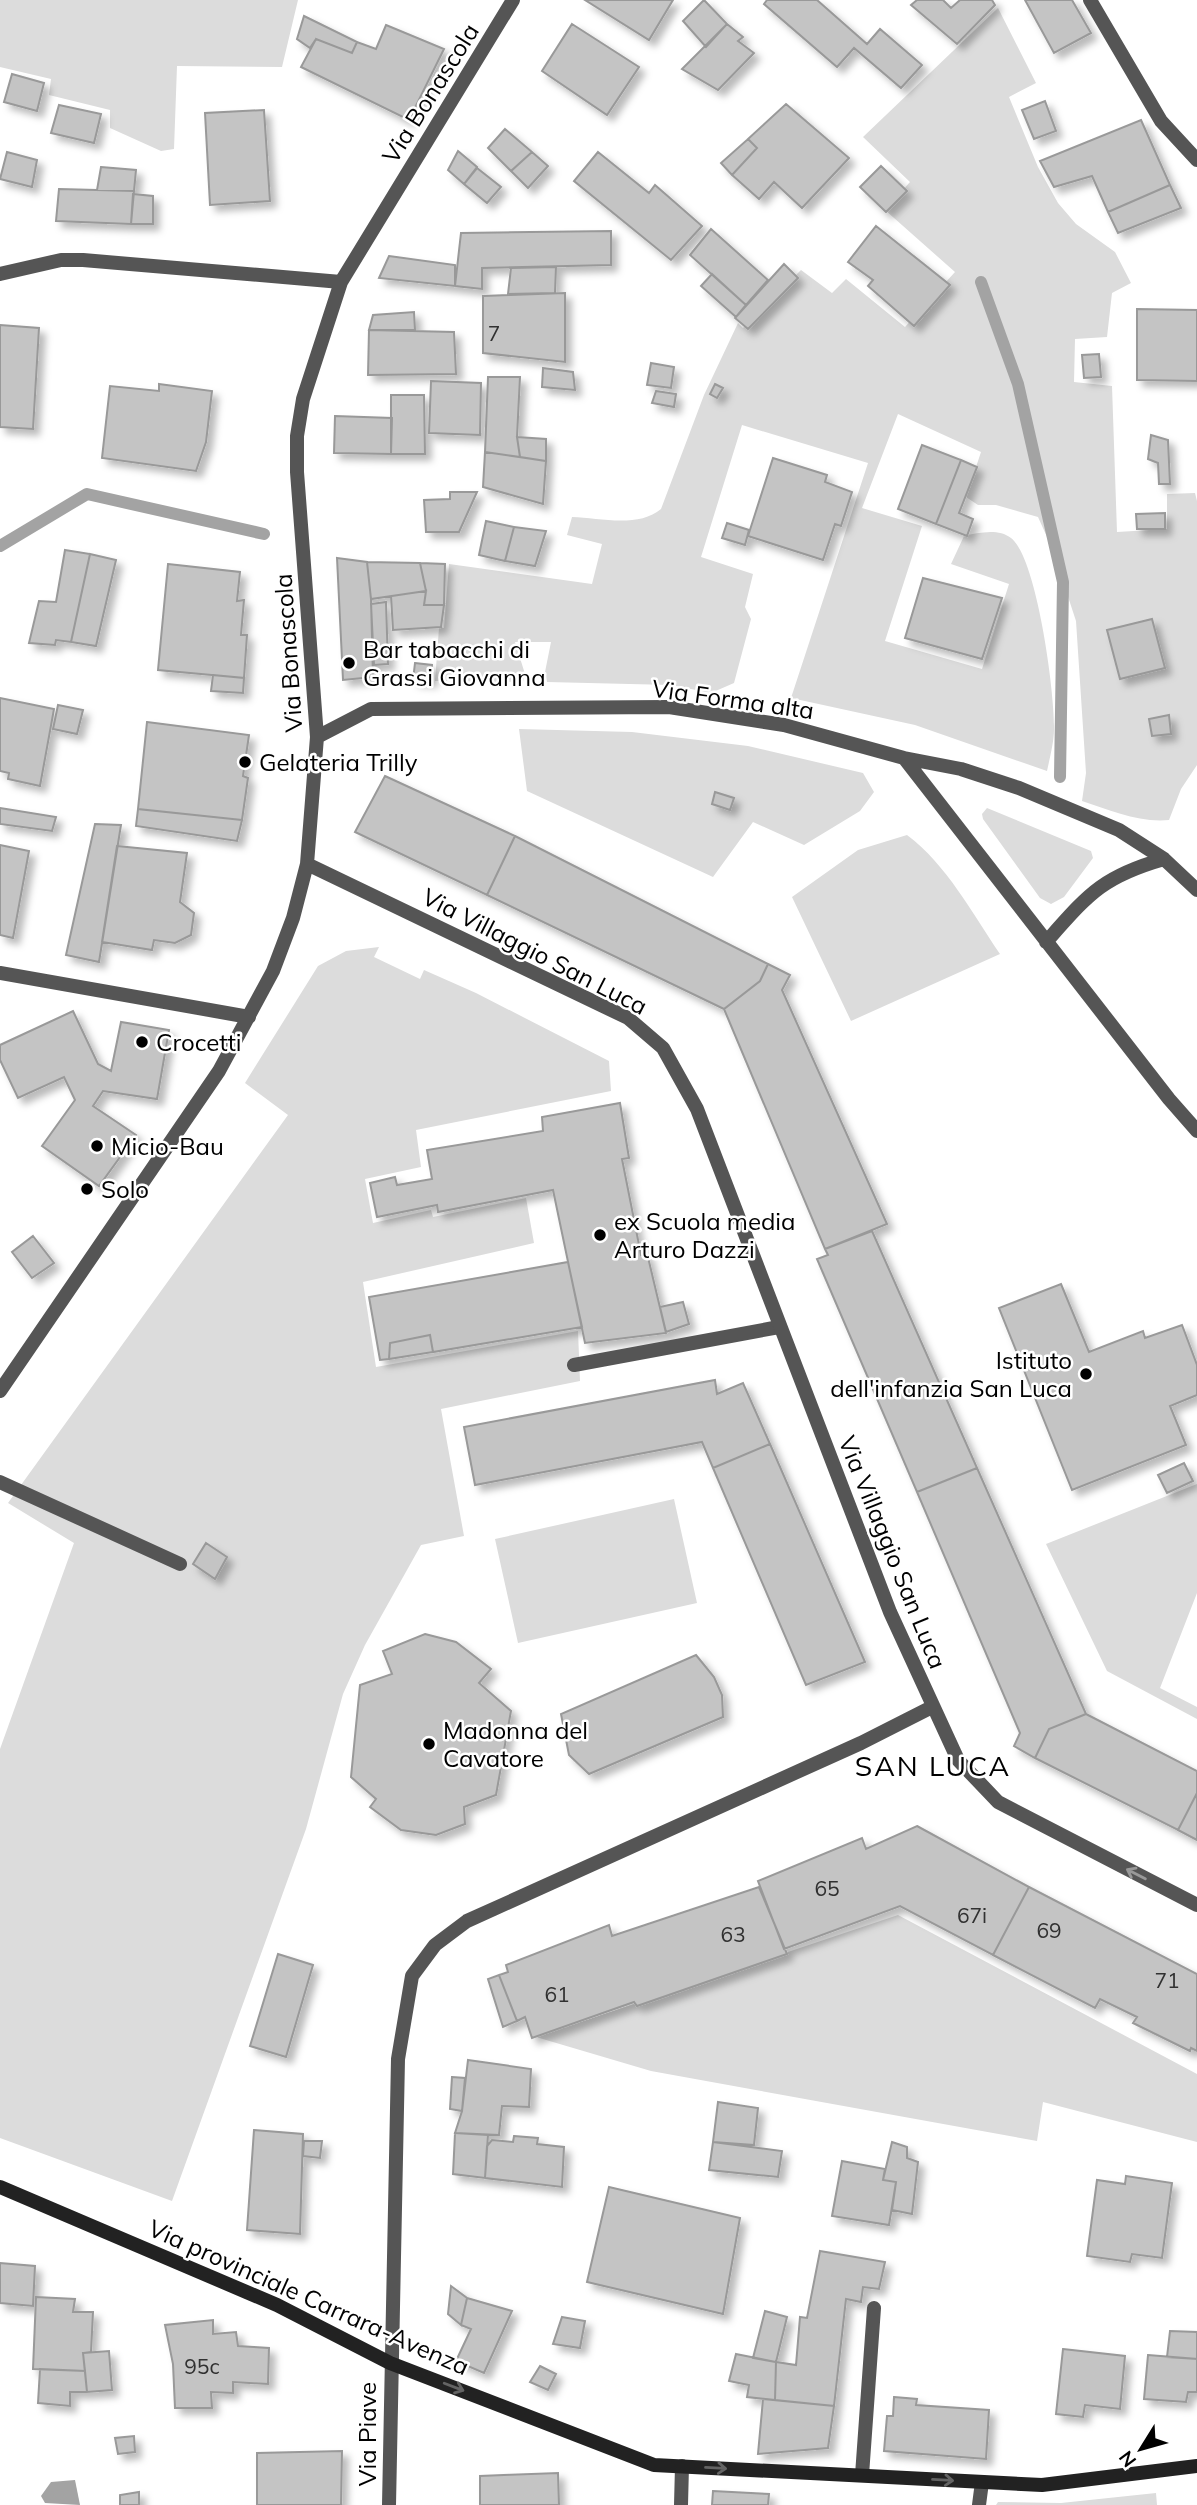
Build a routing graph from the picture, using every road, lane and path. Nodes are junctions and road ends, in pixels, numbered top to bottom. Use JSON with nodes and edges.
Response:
{"nodes":[{"id":1,"x":513,"y":0,"type":"edge"},
{"id":2,"x":1090,"y":0,"type":"edge"},
{"id":3,"x":1197,"y":160,"type":"edge"},
{"id":4,"x":0,"y":274,"type":"edge"},
{"id":5,"x":341,"y":282,"type":"junction"},
{"id":6,"x":317,"y":737,"type":"junction"},
{"id":7,"x":904,"y":758,"type":"junction"},
{"id":8,"x":1164,"y":859,"type":"junction"},
{"id":9,"x":307,"y":864,"type":"junction"},
{"id":10,"x":1197,"y":890,"type":"edge"},
{"id":11,"x":1046,"y":942,"type":"junction"},
{"id":12,"x":0,"y":973,"type":"edge"},
{"id":13,"x":249,"y":1017,"type":"junction"},
{"id":14,"x":1197,"y":1131,"type":"edge"},
{"id":15,"x":779,"y":1327,"type":"junction"},
{"id":16,"x":574,"y":1365,"type":"dead end"},
{"id":17,"x":0,"y":1391,"type":"edge"},
{"id":18,"x":0,"y":1482,"type":"edge"},
{"id":19,"x":180,"y":1564,"type":"dead end"},
{"id":20,"x":932,"y":1707,"type":"junction"},
{"id":21,"x":1197,"y":1905,"type":"edge"},
{"id":22,"x":0,"y":2187,"type":"edge"},
{"id":23,"x":874,"y":2308,"type":"dead end"},
{"id":24,"x":390,"y":2363,"type":"junction"},
{"id":25,"x":682,"y":2466,"type":"junction"},
{"id":26,"x":1197,"y":2466,"type":"edge"},
{"id":27,"x":862,"y":2475,"type":"junction"},
{"id":28,"x":982,"y":2482,"type":"junction"},
{"id":29,"x":389,"y":2505,"type":"edge"},
{"id":30,"x":681,"y":2505,"type":"edge"},
{"id":31,"x":979,"y":2505,"type":"edge"}],
"edges":[{"from":1,"to":5,"type":"street","name":"Via Bonascola"},
{"from":2,"to":3,"type":"street"},
{"from":4,"to":5,"type":"street"},
{"from":5,"to":6,"type":"street","name":"Via Bonascola"},
{"from":6,"to":7,"type":"street","name":"Via Forma alta"},
{"from":6,"to":9,"type":"street","name":"Via Bonascola"},
{"from":7,"to":8,"type":"street","name":"Via Forma alta"},
{"from":7,"to":11,"type":"street"},
{"from":8,"to":10,"type":"street","name":"Via Forma alta"},
{"from":8,"to":11,"type":"street"},
{"from":9,"to":13,"type":"street","name":"Via Bonascola"},
{"from":9,"to":15,"type":"street","name":"Via Villaggio San Luca"},
{"from":11,"to":14,"type":"street"},
{"from":12,"to":13,"type":"street"},
{"from":13,"to":17,"type":"street","name":"Via Bonascola"},
{"from":15,"to":16,"type":"street"},
{"from":15,"to":20,"type":"street","name":"Via Villaggio San Luca"},
{"from":18,"to":19,"type":"street"},
{"from":21,"to":20,"type":"street","name":"Via Villaggio San Luca","one_way":true},
{"from":20,"to":24,"type":"street","name":"Via Villaggio San Luca"},
{"from":22,"to":24,"type":"main road","name":"Via provinciale Carrara-Avenza"},
{"from":23,"to":27,"type":"street"},
{"from":24,"to":25,"type":"main road","name":"Via provinciale Carrara-Avenza","one_way":true},
{"from":24,"to":29,"type":"street","name":"Via Piave"},
{"from":25,"to":27,"type":"main road","name":"Via provinciale Carrara-Avenza","one_way":true},
{"from":25,"to":30,"type":"street"},
{"from":26,"to":28,"type":"main road","name":"Via provinciale Carrara-Avenza"},
{"from":27,"to":28,"type":"main road","name":"Via provinciale Carrara-Avenza","one_way":true},
{"from":28,"to":31,"type":"street"}]}
